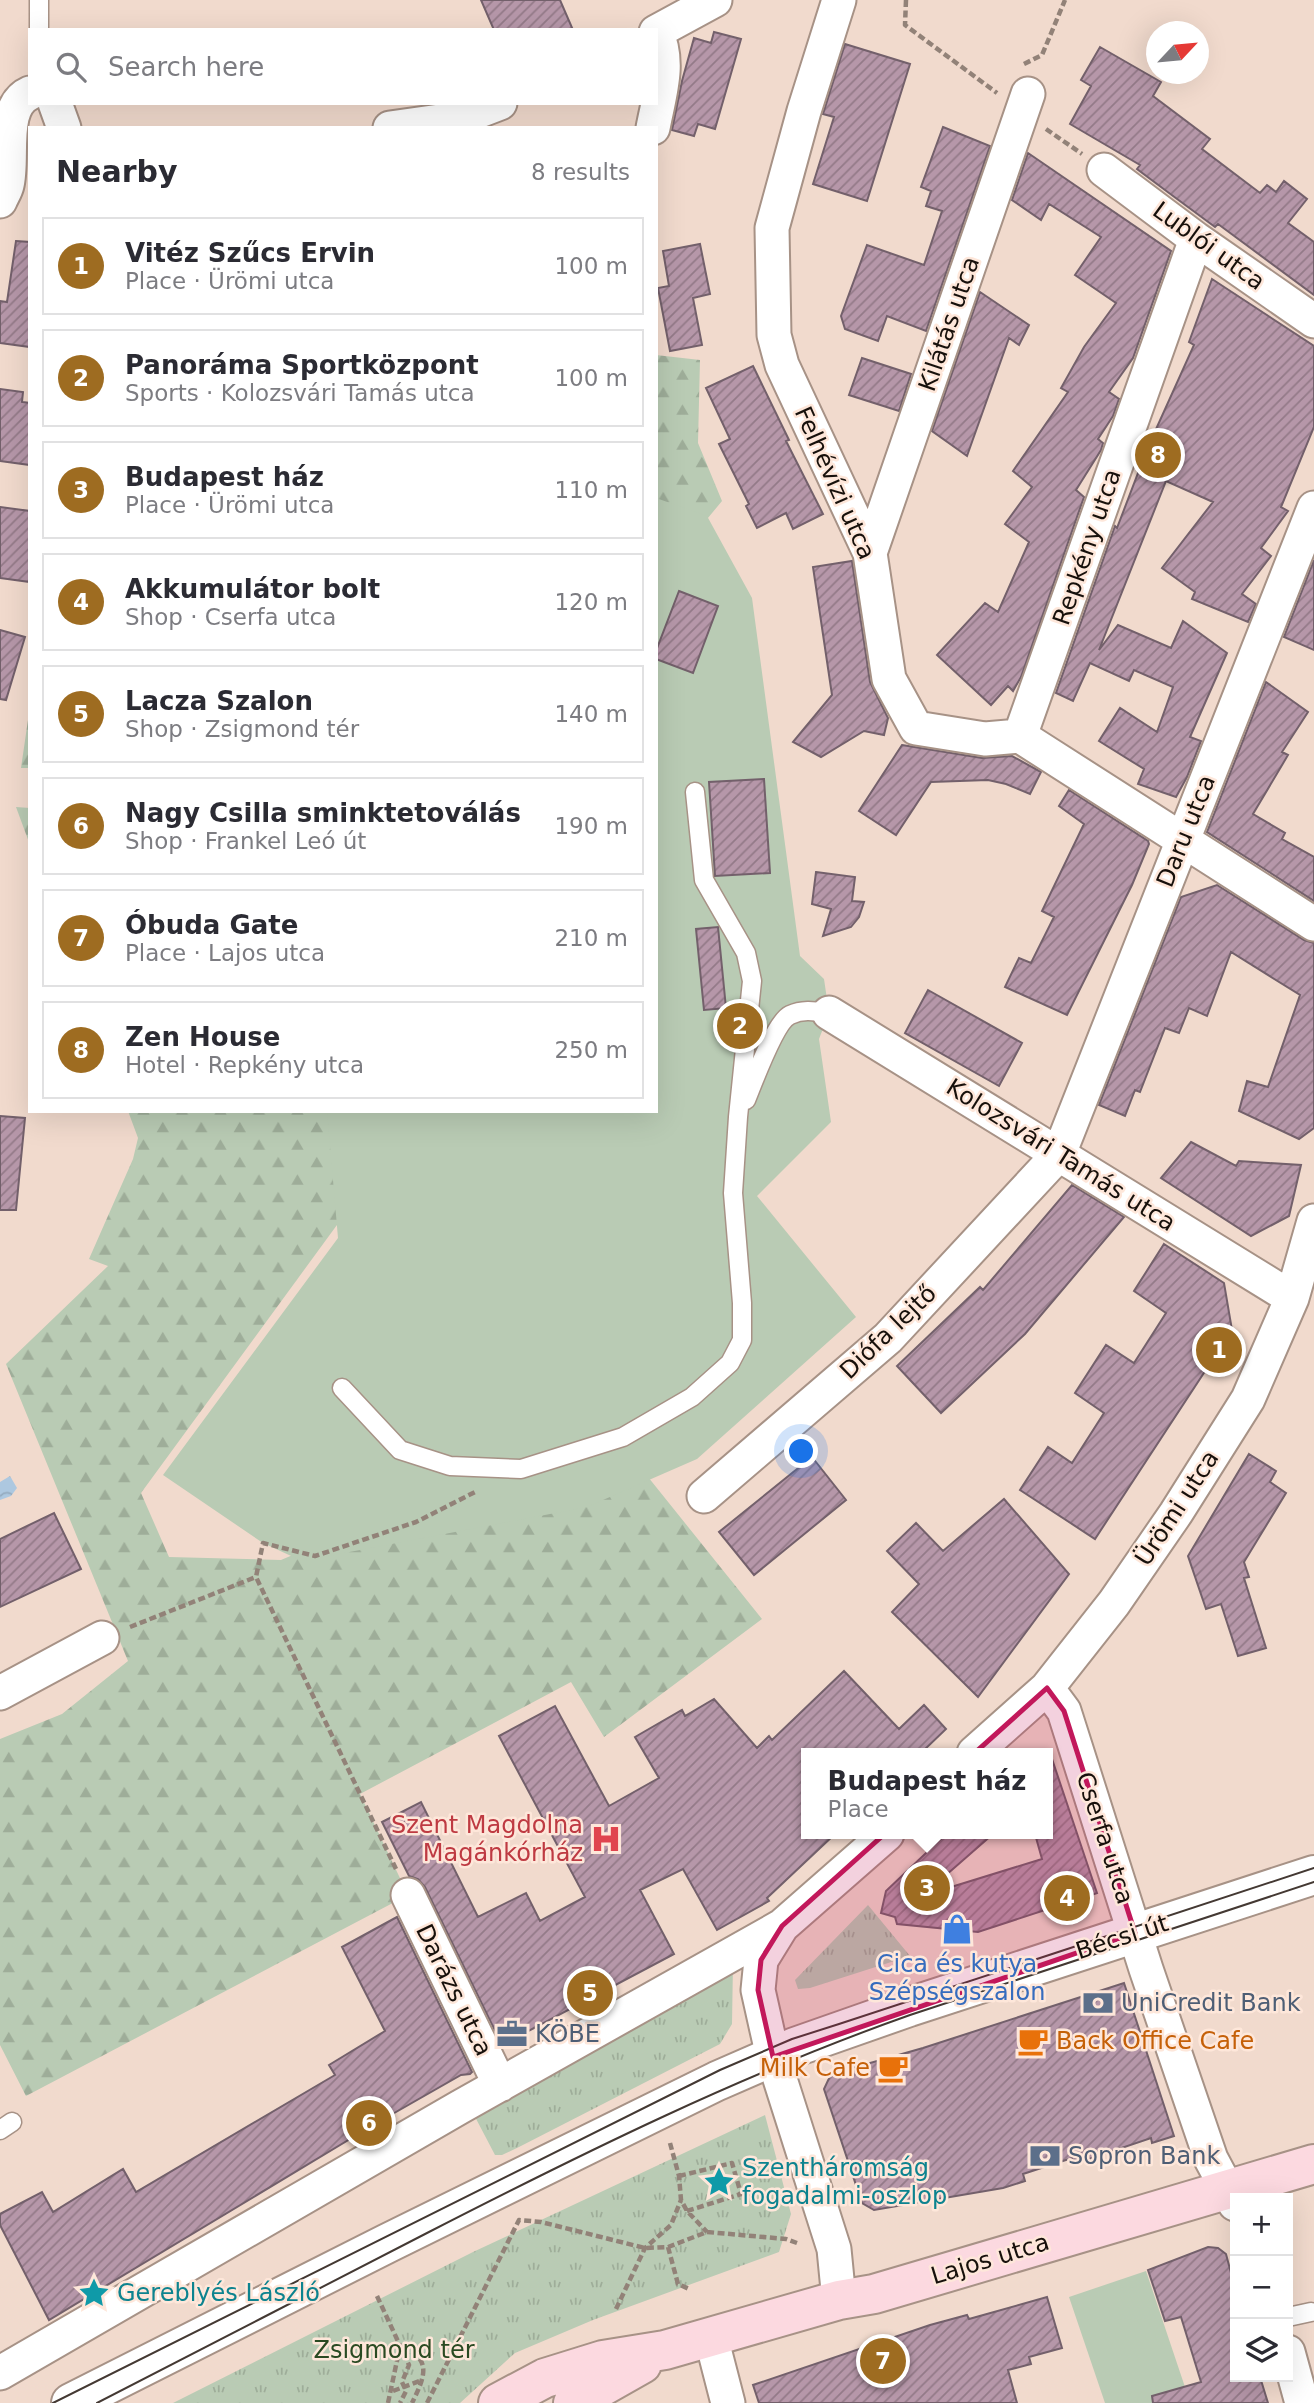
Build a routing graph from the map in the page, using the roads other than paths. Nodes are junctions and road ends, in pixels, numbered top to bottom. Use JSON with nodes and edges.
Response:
{"nodes":[{"id":1,"x":38,"y":0,"type":"edge"},
{"id":2,"x":715,"y":0,"type":"edge"},
{"id":3,"x":839,"y":0,"type":"edge"},
{"id":4,"x":39,"y":28,"type":"edge"},
{"id":5,"x":658,"y":31,"type":"edge"},
{"id":6,"x":658,"y":36,"type":"edge"},
{"id":7,"x":1014,"y":86,"type":"road end"},
{"id":8,"x":28,"y":94,"type":"edge"},
{"id":9,"x":658,"y":101,"type":"edge"},
{"id":10,"x":56,"y":105,"type":"edge"},
{"id":11,"x":496,"y":105,"type":"edge"},
{"id":12,"x":657,"y":105,"type":"edge"},
{"id":13,"x":461,"y":123,"type":"edge"},
{"id":14,"x":63,"y":126,"type":"edge"},
{"id":15,"x":418,"y":126,"type":"edge"},
{"id":16,"x":653,"y":126,"type":"edge"},
{"id":17,"x":1104,"y":170,"type":"dead end"},
{"id":18,"x":0,"y":201,"type":"edge"},
{"id":19,"x":1196,"y":239,"type":"junction"},
{"id":20,"x":1314,"y":321,"type":"edge"},
{"id":21,"x":1314,"y":508,"type":"edge"},
{"id":22,"x":870,"y":553,"type":"junction"},
{"id":23,"x":1020,"y":736,"type":"junction"},
{"id":24,"x":695,"y":792,"type":"dead end"},
{"id":25,"x":1183,"y":838,"type":"junction"},
{"id":26,"x":1314,"y":924,"type":"edge"},
{"id":27,"x":828,"y":1013,"type":"joint"},
{"id":28,"x":738,"y":1117,"type":"junction"},
{"id":29,"x":1059,"y":1154,"type":"junction"},
{"id":30,"x":1314,"y":1221,"type":"edge"},
{"id":31,"x":1292,"y":1298,"type":"junction"},
{"id":32,"x":342,"y":1388,"type":"dead end"},
{"id":33,"x":704,"y":1496,"type":"dead end"},
{"id":34,"x":102,"y":1638,"type":"road end"},
{"id":35,"x":1046,"y":1688,"type":"junction"},
{"id":36,"x":0,"y":1693,"type":"edge"},
{"id":37,"x":980,"y":1748,"type":"edge"},
{"id":38,"x":881,"y":1839,"type":"edge"},
{"id":39,"x":1314,"y":1875,"type":"edge"},
{"id":40,"x":408,"y":1895,"type":"road end"},
{"id":41,"x":782,"y":1926,"type":"junction"},
{"id":42,"x":1135,"y":1933,"type":"junction"},
{"id":43,"x":773,"y":2057,"type":"junction"},
{"id":44,"x":500,"y":2085,"type":"junction"},
{"id":45,"x":1314,"y":2164,"type":"edge"},
{"id":46,"x":1241,"y":2193,"type":"edge"},
{"id":47,"x":1230,"y":2195,"type":"edge"},
{"id":48,"x":1230,"y":2197,"type":"edge"},
{"id":49,"x":839,"y":2301,"type":"junction"},
{"id":50,"x":1311,"y":2312,"type":"dead end"},
{"id":51,"x":1293,"y":2317,"type":"edge"},
{"id":52,"x":711,"y":2337,"type":"junction"},
{"id":53,"x":665,"y":2350,"type":"junction"},
{"id":54,"x":4,"y":2364,"type":"edge"},
{"id":55,"x":1293,"y":2370,"type":"edge"},
{"id":56,"x":575,"y":2402,"type":"edge"},
{"id":57,"x":72,"y":2403,"type":"edge"},
{"id":58,"x":498,"y":2403,"type":"edge"},
{"id":59,"x":728,"y":2403,"type":"edge"},
{"id":60,"x":1302,"y":2403,"type":"edge"}],
"edges":[{"from":1,"to":4,"type":"lane"},
{"from":2,"to":5,"type":"street"},
{"from":3,"to":22,"type":"street","name":"Felhévízi utca"},
{"from":6,"to":9,"type":"street"},
{"from":7,"to":22,"type":"street","name":"Kilátás utca"},
{"from":8,"to":18,"type":"street"},
{"from":10,"to":14,"type":"street"},
{"from":11,"to":13,"type":"street"},
{"from":12,"to":16,"type":"street"},
{"from":13,"to":15,"type":"street"},
{"from":17,"to":19,"type":"street","name":"Lublói utca"},
{"from":19,"to":20,"type":"street","name":"Lublói utca"},
{"from":19,"to":23,"type":"street","name":"Repkény utca"},
{"from":21,"to":25,"type":"street","name":"Daru utca"},
{"from":22,"to":23,"type":"street","name":"Felhévízi utca"},
{"from":23,"to":25,"type":"street"},
{"from":24,"to":28,"type":"lane"},
{"from":25,"to":26,"type":"street"},
{"from":25,"to":29,"type":"street","name":"Daru utca"},
{"from":27,"to":28,"type":"lane"},
{"from":27,"to":29,"type":"street","name":"Kolozsvári Tamás utca"},
{"from":28,"to":32,"type":"lane"},
{"from":29,"to":31,"type":"street","name":"Kolozsvári Tamás utca"},
{"from":29,"to":33,"type":"street","name":"Diófa lejtő"},
{"from":30,"to":31,"type":"street","name":"Ürömi utca"},
{"from":31,"to":35,"type":"street","name":"Ürömi utca"},
{"from":34,"to":36,"type":"street"},
{"from":35,"to":37,"type":"street","name":"Ürömi utca"},
{"from":35,"to":42,"type":"street","name":"Cserfa utca"},
{"from":38,"to":41,"type":"street"},
{"from":39,"to":42,"type":"street","name":"Bécsi út"},
{"from":40,"to":44,"type":"street","name":"Darázs utca"},
{"from":41,"to":43,"type":"street"},
{"from":41,"to":44,"type":"street"},
{"from":42,"to":43,"type":"street","name":"Bécsi út"},
{"from":42,"to":47,"type":"street","name":"Cserfa utca"},
{"from":43,"to":49,"type":"street"},
{"from":43,"to":57,"type":"street"},
{"from":44,"to":54,"type":"street"},
{"from":45,"to":46,"type":"main road","name":"Lajos utca"},
{"from":48,"to":49,"type":"main road","name":"Lajos utca"},
{"from":49,"to":52,"type":"main road","name":"Lajos utca"},
{"from":50,"to":51,"type":"lane"},
{"from":52,"to":53,"type":"main road","name":"Lajos utca"},
{"from":52,"to":59,"type":"street"},
{"from":53,"to":56,"type":"main road"},
{"from":53,"to":58,"type":"main road"},
{"from":55,"to":60,"type":"street"}]}
